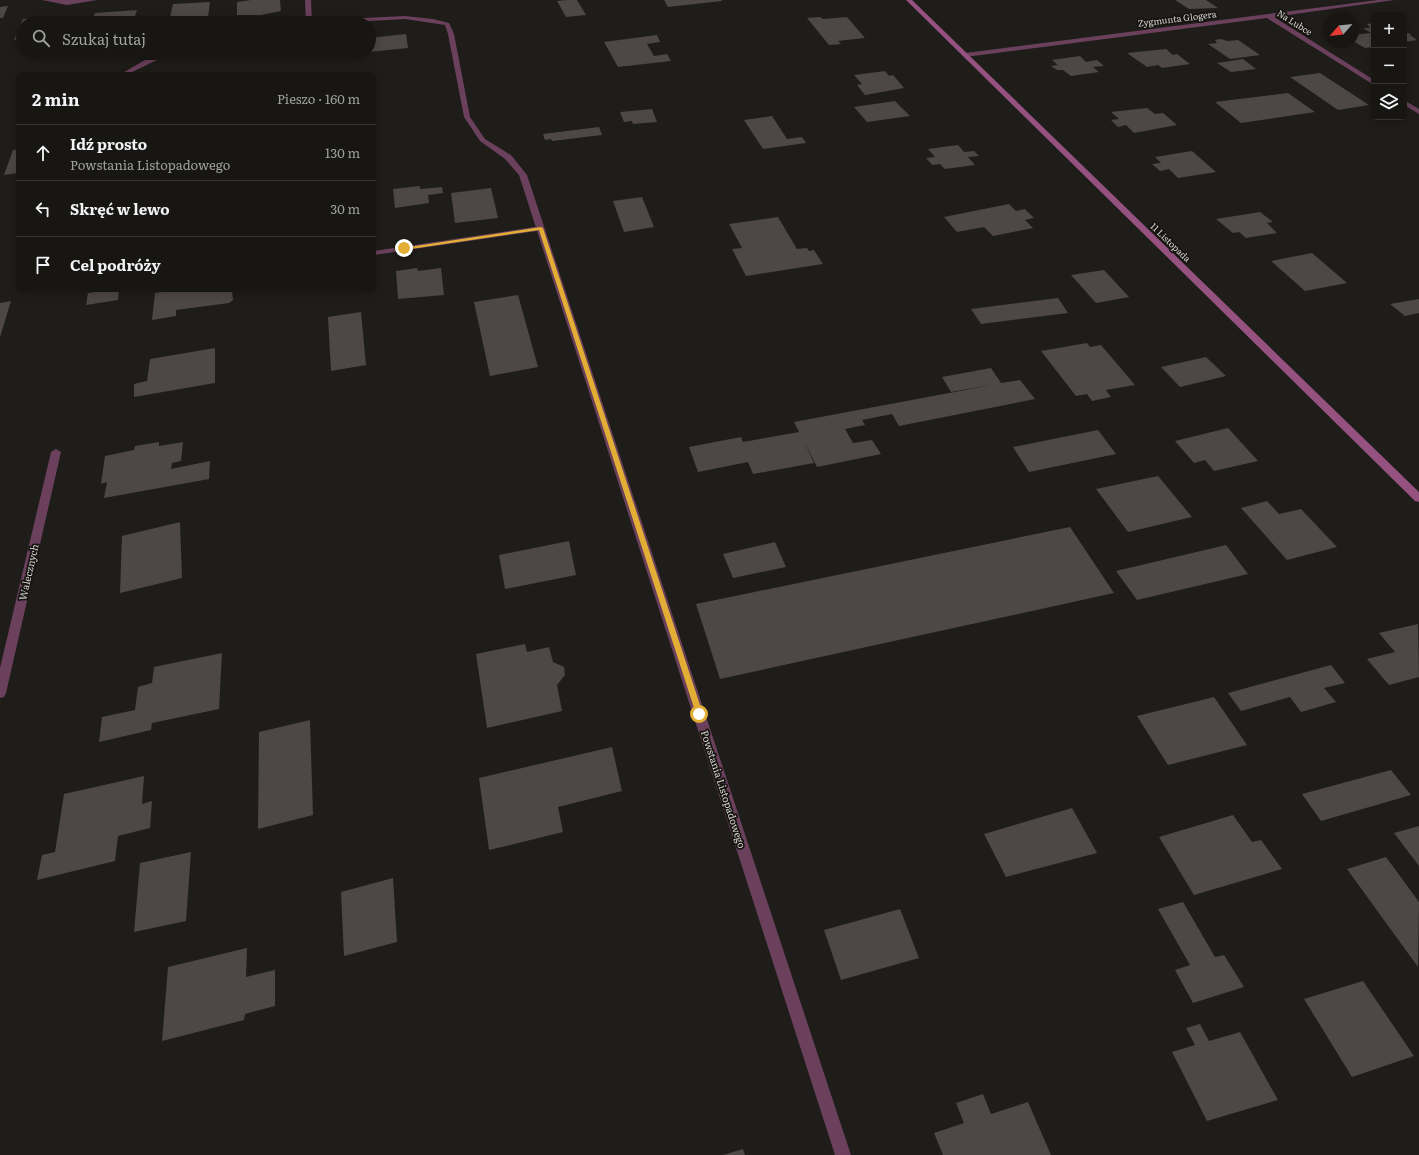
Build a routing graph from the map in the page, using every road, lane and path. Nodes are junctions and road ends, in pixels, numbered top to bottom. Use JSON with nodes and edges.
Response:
{"nodes":[{"id":1,"x":45,"y":0,"type":"edge"},
{"id":2,"x":94,"y":0,"type":"edge"},
{"id":3,"x":308,"y":0,"type":"edge"},
{"id":4,"x":909,"y":0,"type":"edge"},
{"id":5,"x":1391,"y":0,"type":"edge"},
{"id":6,"x":1267,"y":15,"type":"junction"},
{"id":7,"x":309,"y":16,"type":"edge"},
{"id":8,"x":376,"y":19,"type":"edge"},
{"id":9,"x":965,"y":55,"type":"junction"},
{"id":10,"x":149,"y":60,"type":"edge"},
{"id":11,"x":127,"y":72,"type":"edge"},
{"id":12,"x":1371,"y":81,"type":"edge"},
{"id":13,"x":1407,"y":104,"type":"edge"},
{"id":14,"x":1419,"y":112,"type":"edge"},
{"id":15,"x":541,"y":228,"type":"junction"},
{"id":16,"x":376,"y":253,"type":"edge"},
{"id":17,"x":56,"y":452,"type":"dead end"},
{"id":18,"x":1419,"y":498,"type":"edge"},
{"id":19,"x":0,"y":693,"type":"edge"},
{"id":20,"x":843,"y":1155,"type":"edge"}],
"edges":[{"from":1,"to":2,"type":"street"},
{"from":3,"to":7,"type":"street"},
{"from":4,"to":9,"type":"main road","name":"11 Listopada"},
{"from":5,"to":6,"type":"street","name":"Zygmunta Glogera"},
{"from":6,"to":9,"type":"street","name":"Zygmunta Glogera"},
{"from":6,"to":12,"type":"street","name":"Na Lubce"},
{"from":8,"to":15,"type":"street","name":"Powstania Listopadowego"},
{"from":9,"to":18,"type":"main road","name":"11 Listopada"},
{"from":10,"to":11,"type":"street"},
{"from":13,"to":14,"type":"street"},
{"from":15,"to":16,"type":"street"},
{"from":15,"to":20,"type":"street","name":"Powstania Listopadowego"},
{"from":17,"to":19,"type":"street","name":"Walecznych"}]}
